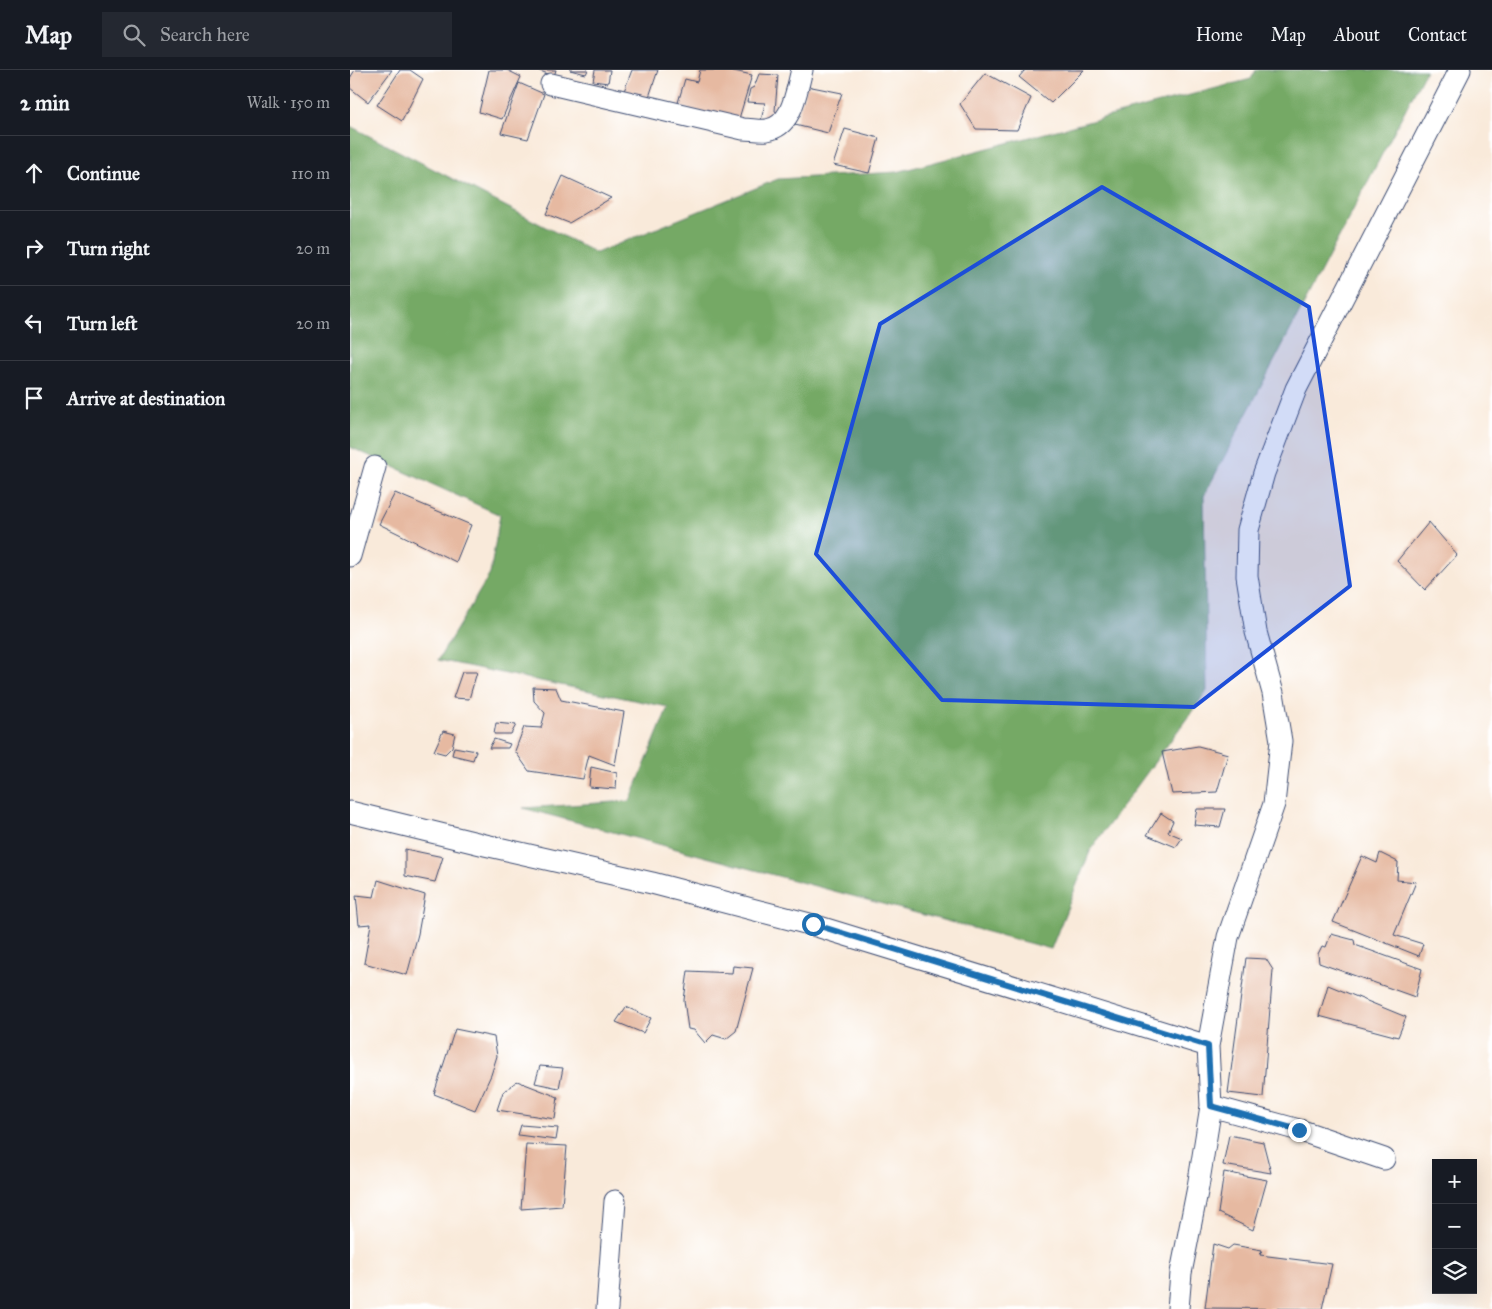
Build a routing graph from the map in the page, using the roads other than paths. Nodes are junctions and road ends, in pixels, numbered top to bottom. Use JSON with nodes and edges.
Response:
{"nodes":[{"id":1,"x":802,"y":70,"type":"edge"},
{"id":2,"x":1460,"y":70,"type":"edge"},
{"id":3,"x":551,"y":84,"type":"dead end"},
{"id":4,"x":375,"y":467,"type":"dead end"},
{"id":5,"x":350,"y":556,"type":"edge"},
{"id":6,"x":350,"y":812,"type":"edge"},
{"id":7,"x":1208,"y":1046,"type":"junction"},
{"id":8,"x":1211,"y":1106,"type":"junction"},
{"id":9,"x":1384,"y":1159,"type":"dead end"},
{"id":10,"x":615,"y":1201,"type":"dead end"},
{"id":11,"x":607,"y":1309,"type":"edge"},
{"id":12,"x":1178,"y":1309,"type":"edge"}],
"edges":[{"from":1,"to":3,"type":"street"},
{"from":2,"to":7,"type":"street"},
{"from":4,"to":5,"type":"street"},
{"from":6,"to":7,"type":"street"},
{"from":7,"to":8,"type":"street"},
{"from":8,"to":9,"type":"street"},
{"from":8,"to":12,"type":"street"},
{"from":10,"to":11,"type":"street"}]}
